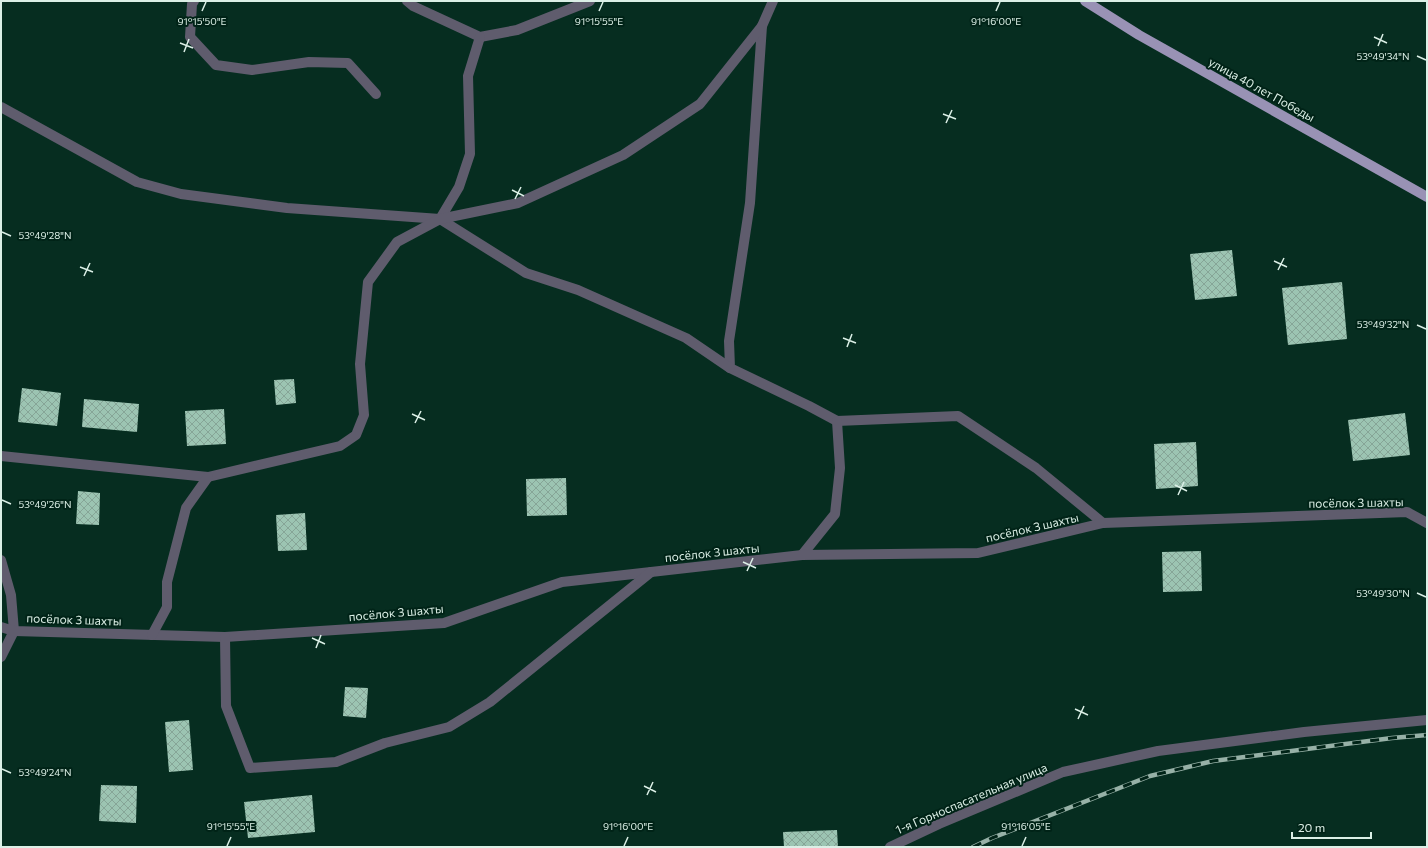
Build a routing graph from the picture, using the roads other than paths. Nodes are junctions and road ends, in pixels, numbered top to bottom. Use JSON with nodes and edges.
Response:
{"nodes":[{"id":1,"x":194,"y":1,"type":"edge"},
{"id":2,"x":406,"y":1,"type":"edge"},
{"id":3,"x":590,"y":1,"type":"edge"},
{"id":4,"x":773,"y":1,"type":"edge"},
{"id":5,"x":1085,"y":1,"type":"edge"},
{"id":6,"x":762,"y":26,"type":"junction"},
{"id":7,"x":480,"y":37,"type":"junction"},
{"id":8,"x":376,"y":94,"type":"dead end"},
{"id":9,"x":1,"y":107,"type":"edge"},
{"id":10,"x":1427,"y":197,"type":"edge"},
{"id":11,"x":440,"y":219,"type":"junction"},
{"id":12,"x":730,"y":368,"type":"junction"},
{"id":13,"x":837,"y":421,"type":"junction"},
{"id":14,"x":1,"y":456,"type":"edge"},
{"id":15,"x":208,"y":477,"type":"junction"},
{"id":16,"x":1103,"y":523,"type":"junction"},
{"id":17,"x":1427,"y":523,"type":"edge"},
{"id":18,"x":802,"y":555,"type":"junction"},
{"id":19,"x":1,"y":560,"type":"edge"},
{"id":20,"x":651,"y":572,"type":"junction"},
{"id":21,"x":1,"y":627,"type":"edge"},
{"id":22,"x":14,"y":631,"type":"junction"},
{"id":23,"x":152,"y":634,"type":"junction"},
{"id":24,"x":225,"y":637,"type":"junction"},
{"id":25,"x":1,"y":657,"type":"edge"},
{"id":26,"x":1427,"y":720,"type":"edge"},
{"id":27,"x":890,"y":847,"type":"edge"}],
"edges":[{"from":1,"to":8,"type":"street"},
{"from":2,"to":7,"type":"street"},
{"from":3,"to":7,"type":"street"},
{"from":4,"to":6,"type":"street"},
{"from":5,"to":10,"type":"main road","name":"улица 40 лет Победы"},
{"from":6,"to":11,"type":"street"},
{"from":6,"to":12,"type":"street"},
{"from":7,"to":11,"type":"street"},
{"from":9,"to":11,"type":"street"},
{"from":11,"to":12,"type":"street"},
{"from":11,"to":15,"type":"street"},
{"from":12,"to":13,"type":"street"},
{"from":13,"to":16,"type":"street"},
{"from":13,"to":18,"type":"street"},
{"from":14,"to":15,"type":"street"},
{"from":15,"to":23,"type":"street"},
{"from":16,"to":17,"type":"street","name":"посёлок 3 шахты"},
{"from":16,"to":18,"type":"street","name":"посёлок 3 шахты"},
{"from":18,"to":20,"type":"street","name":"посёлок 3 шахты"},
{"from":19,"to":22,"type":"street"},
{"from":20,"to":24,"type":"street","name":"посёлок 3 шахты"},
{"from":20,"to":24,"type":"street"},
{"from":21,"to":22,"type":"street","name":"посёлок 3 шахты"},
{"from":22,"to":23,"type":"street","name":"посёлок 3 шахты"},
{"from":22,"to":25,"type":"street"},
{"from":23,"to":24,"type":"street","name":"посёлок 3 шахты"},
{"from":26,"to":27,"type":"street","name":"1-я Горноспасательная улица"}]}
